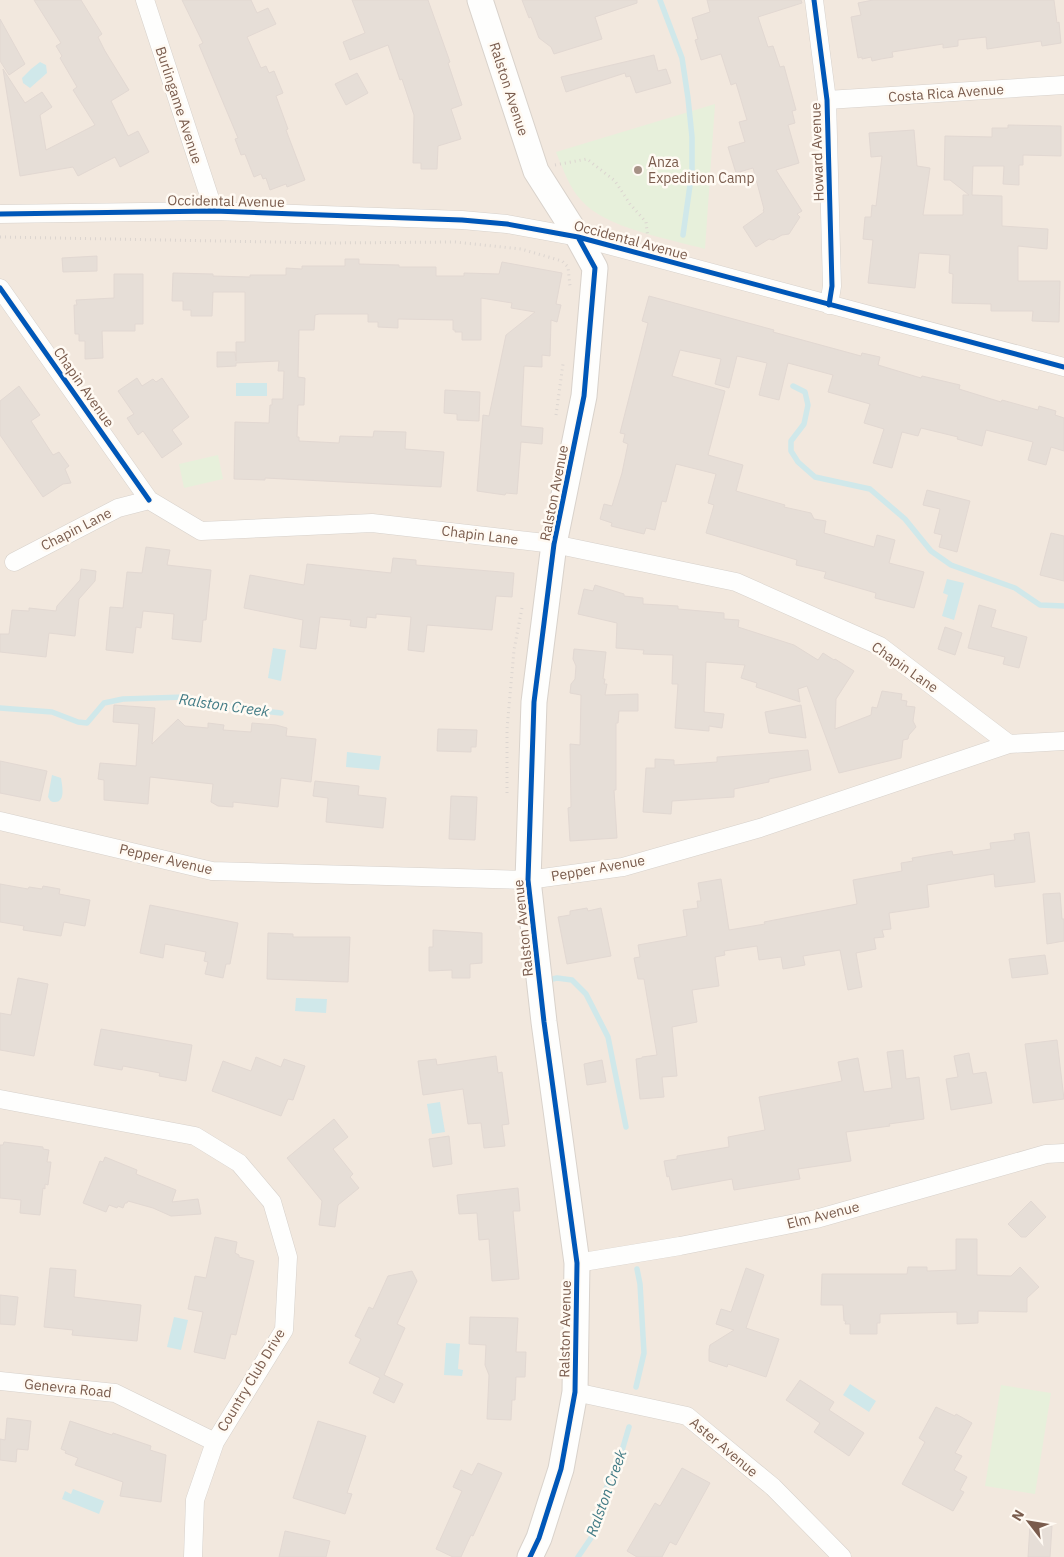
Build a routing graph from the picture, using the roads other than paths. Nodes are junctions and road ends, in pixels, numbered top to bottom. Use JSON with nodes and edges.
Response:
{"nodes":[{"id":1,"x":145,"y":0,"type":"edge"},
{"id":2,"x":480,"y":0,"type":"edge"},
{"id":3,"x":814,"y":0,"type":"edge"},
{"id":4,"x":1064,"y":85,"type":"edge"},
{"id":5,"x":827,"y":100,"type":"junction"},
{"id":6,"x":214,"y":210,"type":"junction"},
{"id":7,"x":0,"y":214,"type":"edge"},
{"id":8,"x":578,"y":237,"type":"junction"},
{"id":9,"x":0,"y":288,"type":"edge"},
{"id":10,"x":829,"y":305,"type":"junction"},
{"id":11,"x":1064,"y":367,"type":"edge"},
{"id":12,"x":149,"y":500,"type":"junction"},
{"id":13,"x":554,"y":544,"type":"junction"},
{"id":14,"x":14,"y":562,"type":"dead end"},
{"id":15,"x":1064,"y":741,"type":"edge"},
{"id":16,"x":1009,"y":744,"type":"junction"},
{"id":17,"x":0,"y":821,"type":"edge"},
{"id":18,"x":528,"y":880,"type":"junction"},
{"id":19,"x":0,"y":1099,"type":"edge"},
{"id":20,"x":1064,"y":1153,"type":"edge"},
{"id":21,"x":578,"y":1263,"type":"junction"},
{"id":22,"x":0,"y":1381,"type":"edge"},
{"id":23,"x":575,"y":1392,"type":"junction"},
{"id":24,"x":215,"y":1442,"type":"junction"},
{"id":25,"x":193,"y":1557,"type":"edge"},
{"id":26,"x":530,"y":1557,"type":"edge"},
{"id":27,"x":842,"y":1557,"type":"edge"}],
"edges":[{"from":1,"to":6,"type":"street","name":"Burlingame Avenue"},
{"from":2,"to":8,"type":"street","name":"Ralston Avenue"},
{"from":3,"to":5,"type":"street","name":"Howard Avenue"},
{"from":4,"to":5,"type":"street","name":"Costa Rica Avenue"},
{"from":5,"to":10,"type":"street","name":"Howard Avenue"},
{"from":6,"to":7,"type":"street","name":"Occidental Avenue"},
{"from":6,"to":8,"type":"street","name":"Occidental Avenue"},
{"from":8,"to":10,"type":"street","name":"Occidental Avenue"},
{"from":8,"to":13,"type":"street","name":"Ralston Avenue"},
{"from":9,"to":12,"type":"street","name":"Chapin Avenue"},
{"from":10,"to":11,"type":"street","name":"Occidental Avenue"},
{"from":12,"to":13,"type":"street","name":"Chapin Lane"},
{"from":12,"to":14,"type":"street","name":"Chapin Lane"},
{"from":13,"to":16,"type":"street","name":"Chapin Lane"},
{"from":13,"to":18,"type":"street","name":"Ralston Avenue"},
{"from":15,"to":16,"type":"street","name":"Pepper Avenue"},
{"from":16,"to":18,"type":"street","name":"Pepper Avenue"},
{"from":17,"to":18,"type":"street","name":"Pepper Avenue"},
{"from":18,"to":21,"type":"street","name":"Ralston Avenue"},
{"from":19,"to":24,"type":"street","name":"Country Club Drive"},
{"from":20,"to":21,"type":"street","name":"Elm Avenue"},
{"from":21,"to":23,"type":"street","name":"Ralston Avenue"},
{"from":22,"to":24,"type":"street","name":"Genevra Road"},
{"from":23,"to":26,"type":"street","name":"Ralston Avenue"},
{"from":23,"to":27,"type":"street","name":"Aster Avenue"},
{"from":24,"to":25,"type":"street","name":"Country Club Drive"}]}
